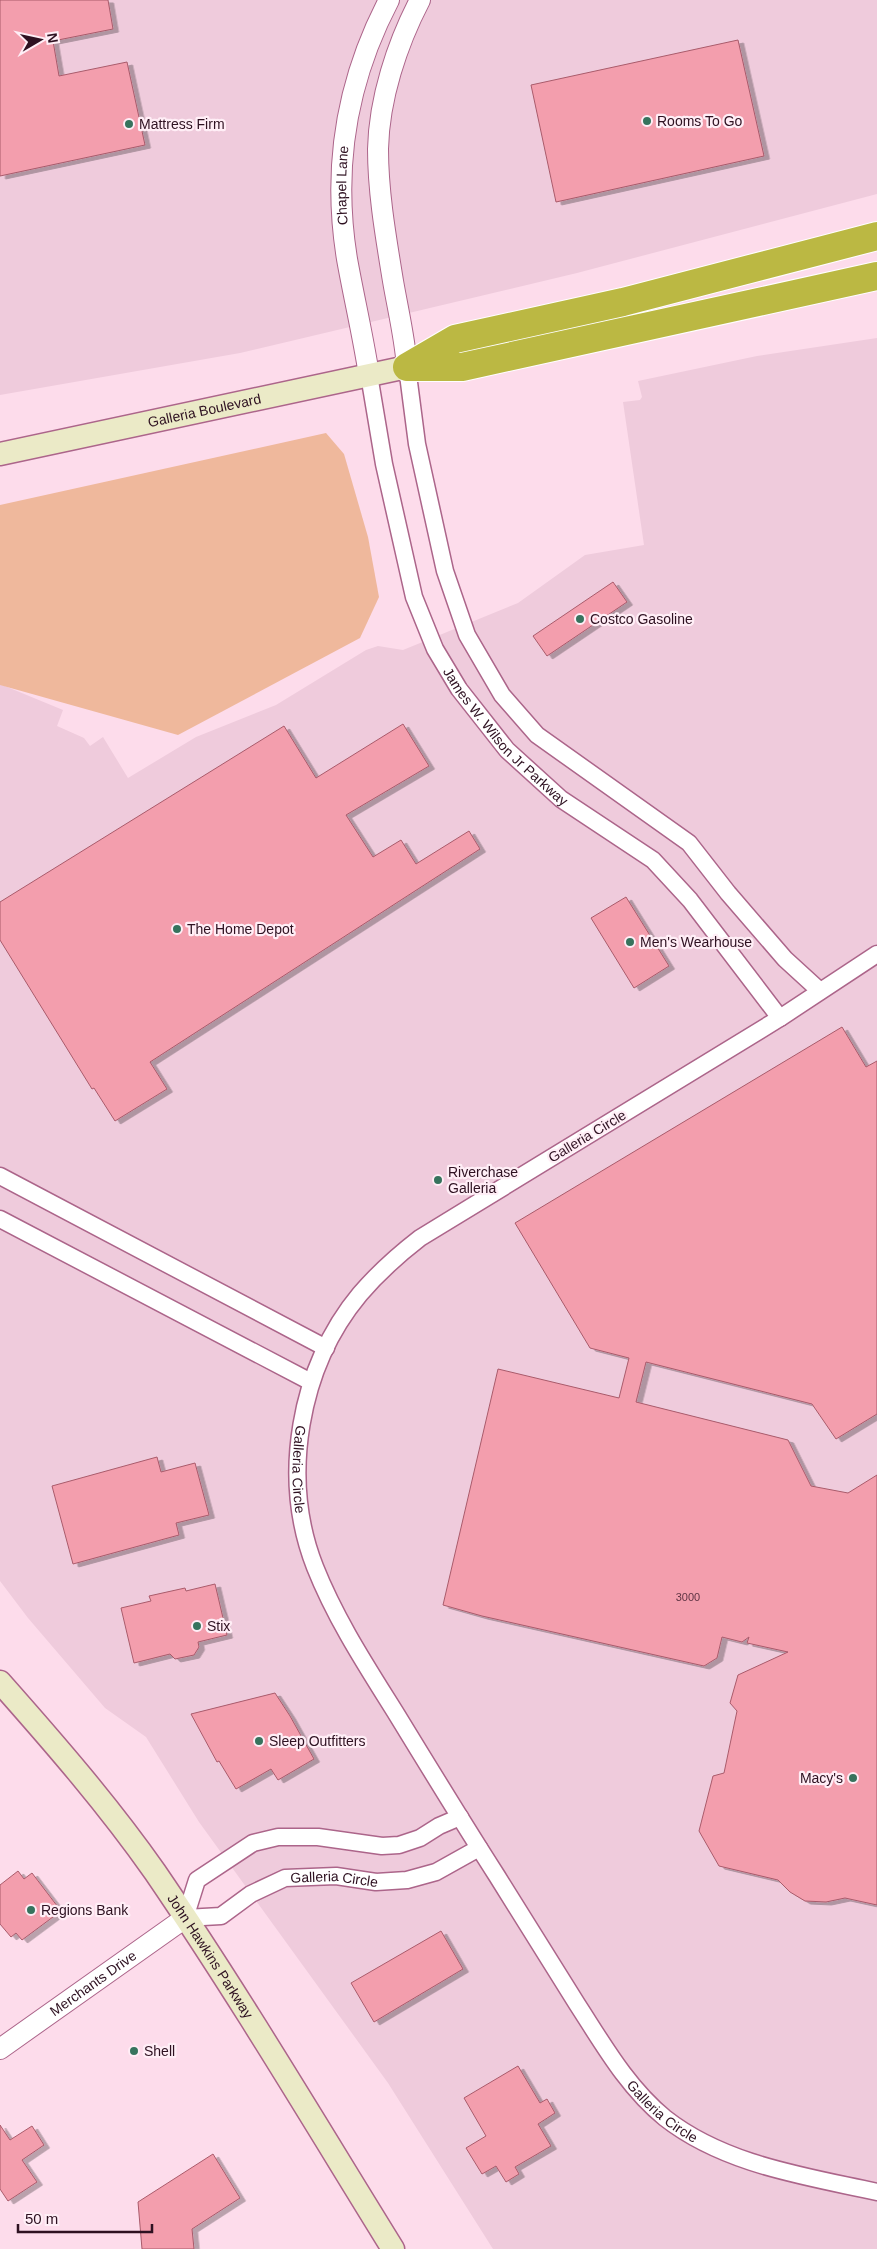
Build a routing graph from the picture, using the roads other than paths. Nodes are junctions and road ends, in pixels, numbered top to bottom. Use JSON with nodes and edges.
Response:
{"nodes":[{"id":1,"x":389,"y":0,"type":"edge"},
{"id":2,"x":420,"y":0,"type":"edge"},
{"id":3,"x":877,"y":236,"type":"edge"},
{"id":4,"x":877,"y":276,"type":"edge"},
{"id":5,"x":407,"y":367,"type":"junction"},
{"id":6,"x":369,"y":375,"type":"junction"},
{"id":7,"x":0,"y":454,"type":"edge"},
{"id":8,"x":877,"y":954,"type":"edge"},
{"id":9,"x":820,"y":991,"type":"junction"},
{"id":10,"x":780,"y":1018,"type":"junction"},
{"id":11,"x":0,"y":1176,"type":"edge"},
{"id":12,"x":0,"y":1218,"type":"edge"},
{"id":13,"x":326,"y":1348,"type":"junction"},
{"id":14,"x":311,"y":1382,"type":"junction"},
{"id":15,"x":0,"y":1682,"type":"edge"},
{"id":16,"x":460,"y":1817,"type":"junction"},
{"id":17,"x":479,"y":1848,"type":"junction"},
{"id":18,"x":185,"y":1918,"type":"junction"},
{"id":19,"x":0,"y":2049,"type":"edge"},
{"id":20,"x":877,"y":2192,"type":"edge"},
{"id":21,"x":393,"y":2249,"type":"edge"}],
"edges":[{"from":1,"to":6,"type":"street","name":"Chapel Lane"},
{"from":2,"to":5,"type":"street"},
{"from":3,"to":5,"type":"highway"},
{"from":4,"to":5,"type":"highway"},
{"from":5,"to":6,"type":"main road","name":"Galleria Boulevard"},
{"from":5,"to":9,"type":"street","name":"James W. Wilson Jr Parkway"},
{"from":6,"to":7,"type":"main road","name":"Galleria Boulevard"},
{"from":6,"to":10,"type":"street","name":"James W. Wilson Jr Parkway"},
{"from":8,"to":9,"type":"street","name":"Galleria Circle"},
{"from":9,"to":10,"type":"street","name":"Galleria Circle"},
{"from":10,"to":13,"type":"street","name":"Galleria Circle"},
{"from":11,"to":13,"type":"street"},
{"from":12,"to":14,"type":"street"},
{"from":13,"to":14,"type":"street","name":"Galleria Circle"},
{"from":14,"to":16,"type":"street","name":"Galleria Circle"},
{"from":15,"to":18,"type":"main road","name":"John Hawkins Parkway"},
{"from":16,"to":17,"type":"street","name":"Galleria Circle"},
{"from":16,"to":18,"type":"street"},
{"from":17,"to":18,"type":"street","name":"Galleria Circle"},
{"from":17,"to":20,"type":"street","name":"Galleria Circle"},
{"from":18,"to":19,"type":"street","name":"Merchants Drive"},
{"from":18,"to":21,"type":"main road","name":"John Hawkins Parkway"}]}
